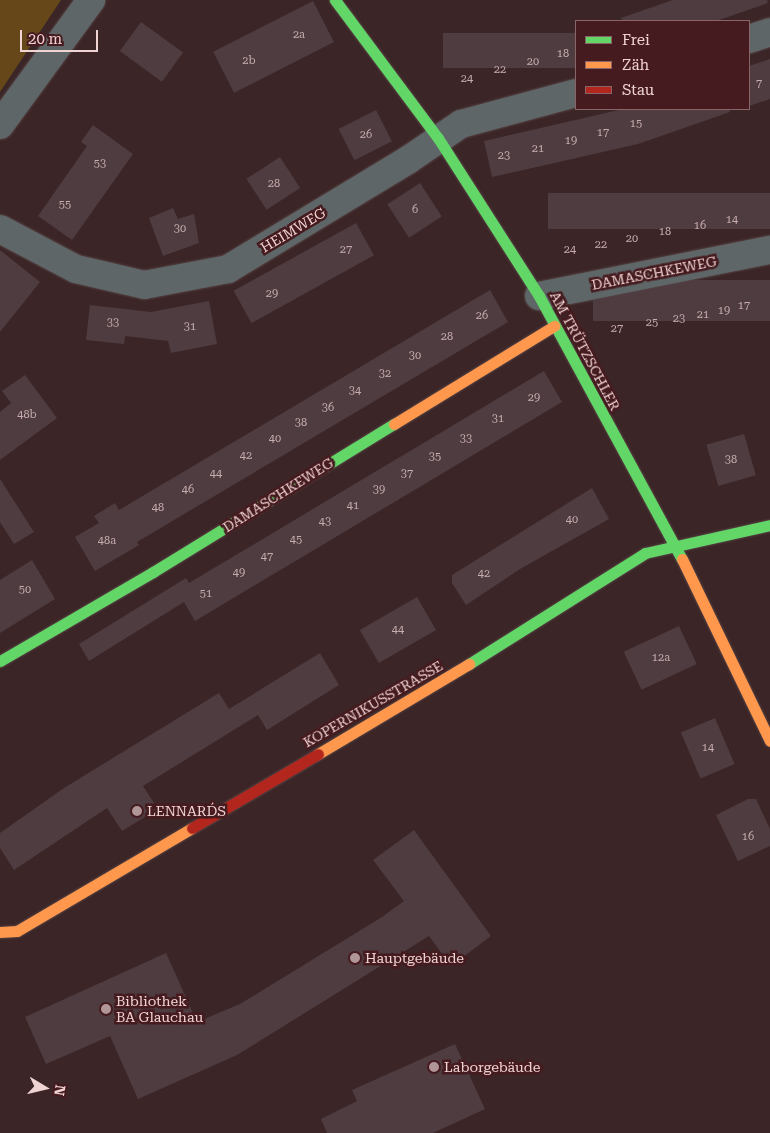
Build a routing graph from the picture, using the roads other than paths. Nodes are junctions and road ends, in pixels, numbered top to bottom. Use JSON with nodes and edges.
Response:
{"nodes":[{"id":1,"x":91,"y":0,"type":"edge"},
{"id":2,"x":335,"y":0,"type":"edge"},
{"id":3,"x":770,"y":32,"type":"edge"},
{"id":4,"x":750,"y":39,"type":"edge"},
{"id":5,"x":575,"y":93,"type":"edge"},
{"id":6,"x":0,"y":125,"type":"edge"},
{"id":7,"x":438,"y":138,"type":"junction"},
{"id":8,"x":0,"y":228,"type":"edge"},
{"id":9,"x":770,"y":250,"type":"edge"},
{"id":10,"x":539,"y":296,"type":"junction"},
{"id":11,"x":554,"y":326,"type":"junction"},
{"id":12,"x":770,"y":525,"type":"edge"},
{"id":13,"x":675,"y":546,"type":"junction"},
{"id":14,"x":0,"y":661,"type":"edge"},
{"id":15,"x":770,"y":740,"type":"edge"},
{"id":16,"x":0,"y":932,"type":"edge"}],
"edges":[{"from":1,"to":6,"type":"street"},
{"from":2,"to":7,"type":"street","name":"AM TRÜTZSCHLER"},
{"from":3,"to":4,"type":"street"},
{"from":5,"to":7,"type":"street","name":"HEIMWEG"},
{"from":7,"to":8,"type":"street","name":"HEIMWEG"},
{"from":7,"to":10,"type":"street","name":"AM TRÜTZSCHLER"},
{"from":9,"to":10,"type":"street","name":"DAMASCHKEWEG"},
{"from":10,"to":11,"type":"street","name":"AM TRÜTZSCHLER"},
{"from":11,"to":13,"type":"street","name":"AM TRÜTZSCHLER"},
{"from":11,"to":14,"type":"street","name":"DAMASCHKEWEG"},
{"from":12,"to":13,"type":"street","name":"KOPERNIKUSSTRASSE"},
{"from":13,"to":15,"type":"street","name":"AM TRÜTZSCHLER"},
{"from":13,"to":16,"type":"street","name":"KOPERNIKUSSTRASSE"}]}
